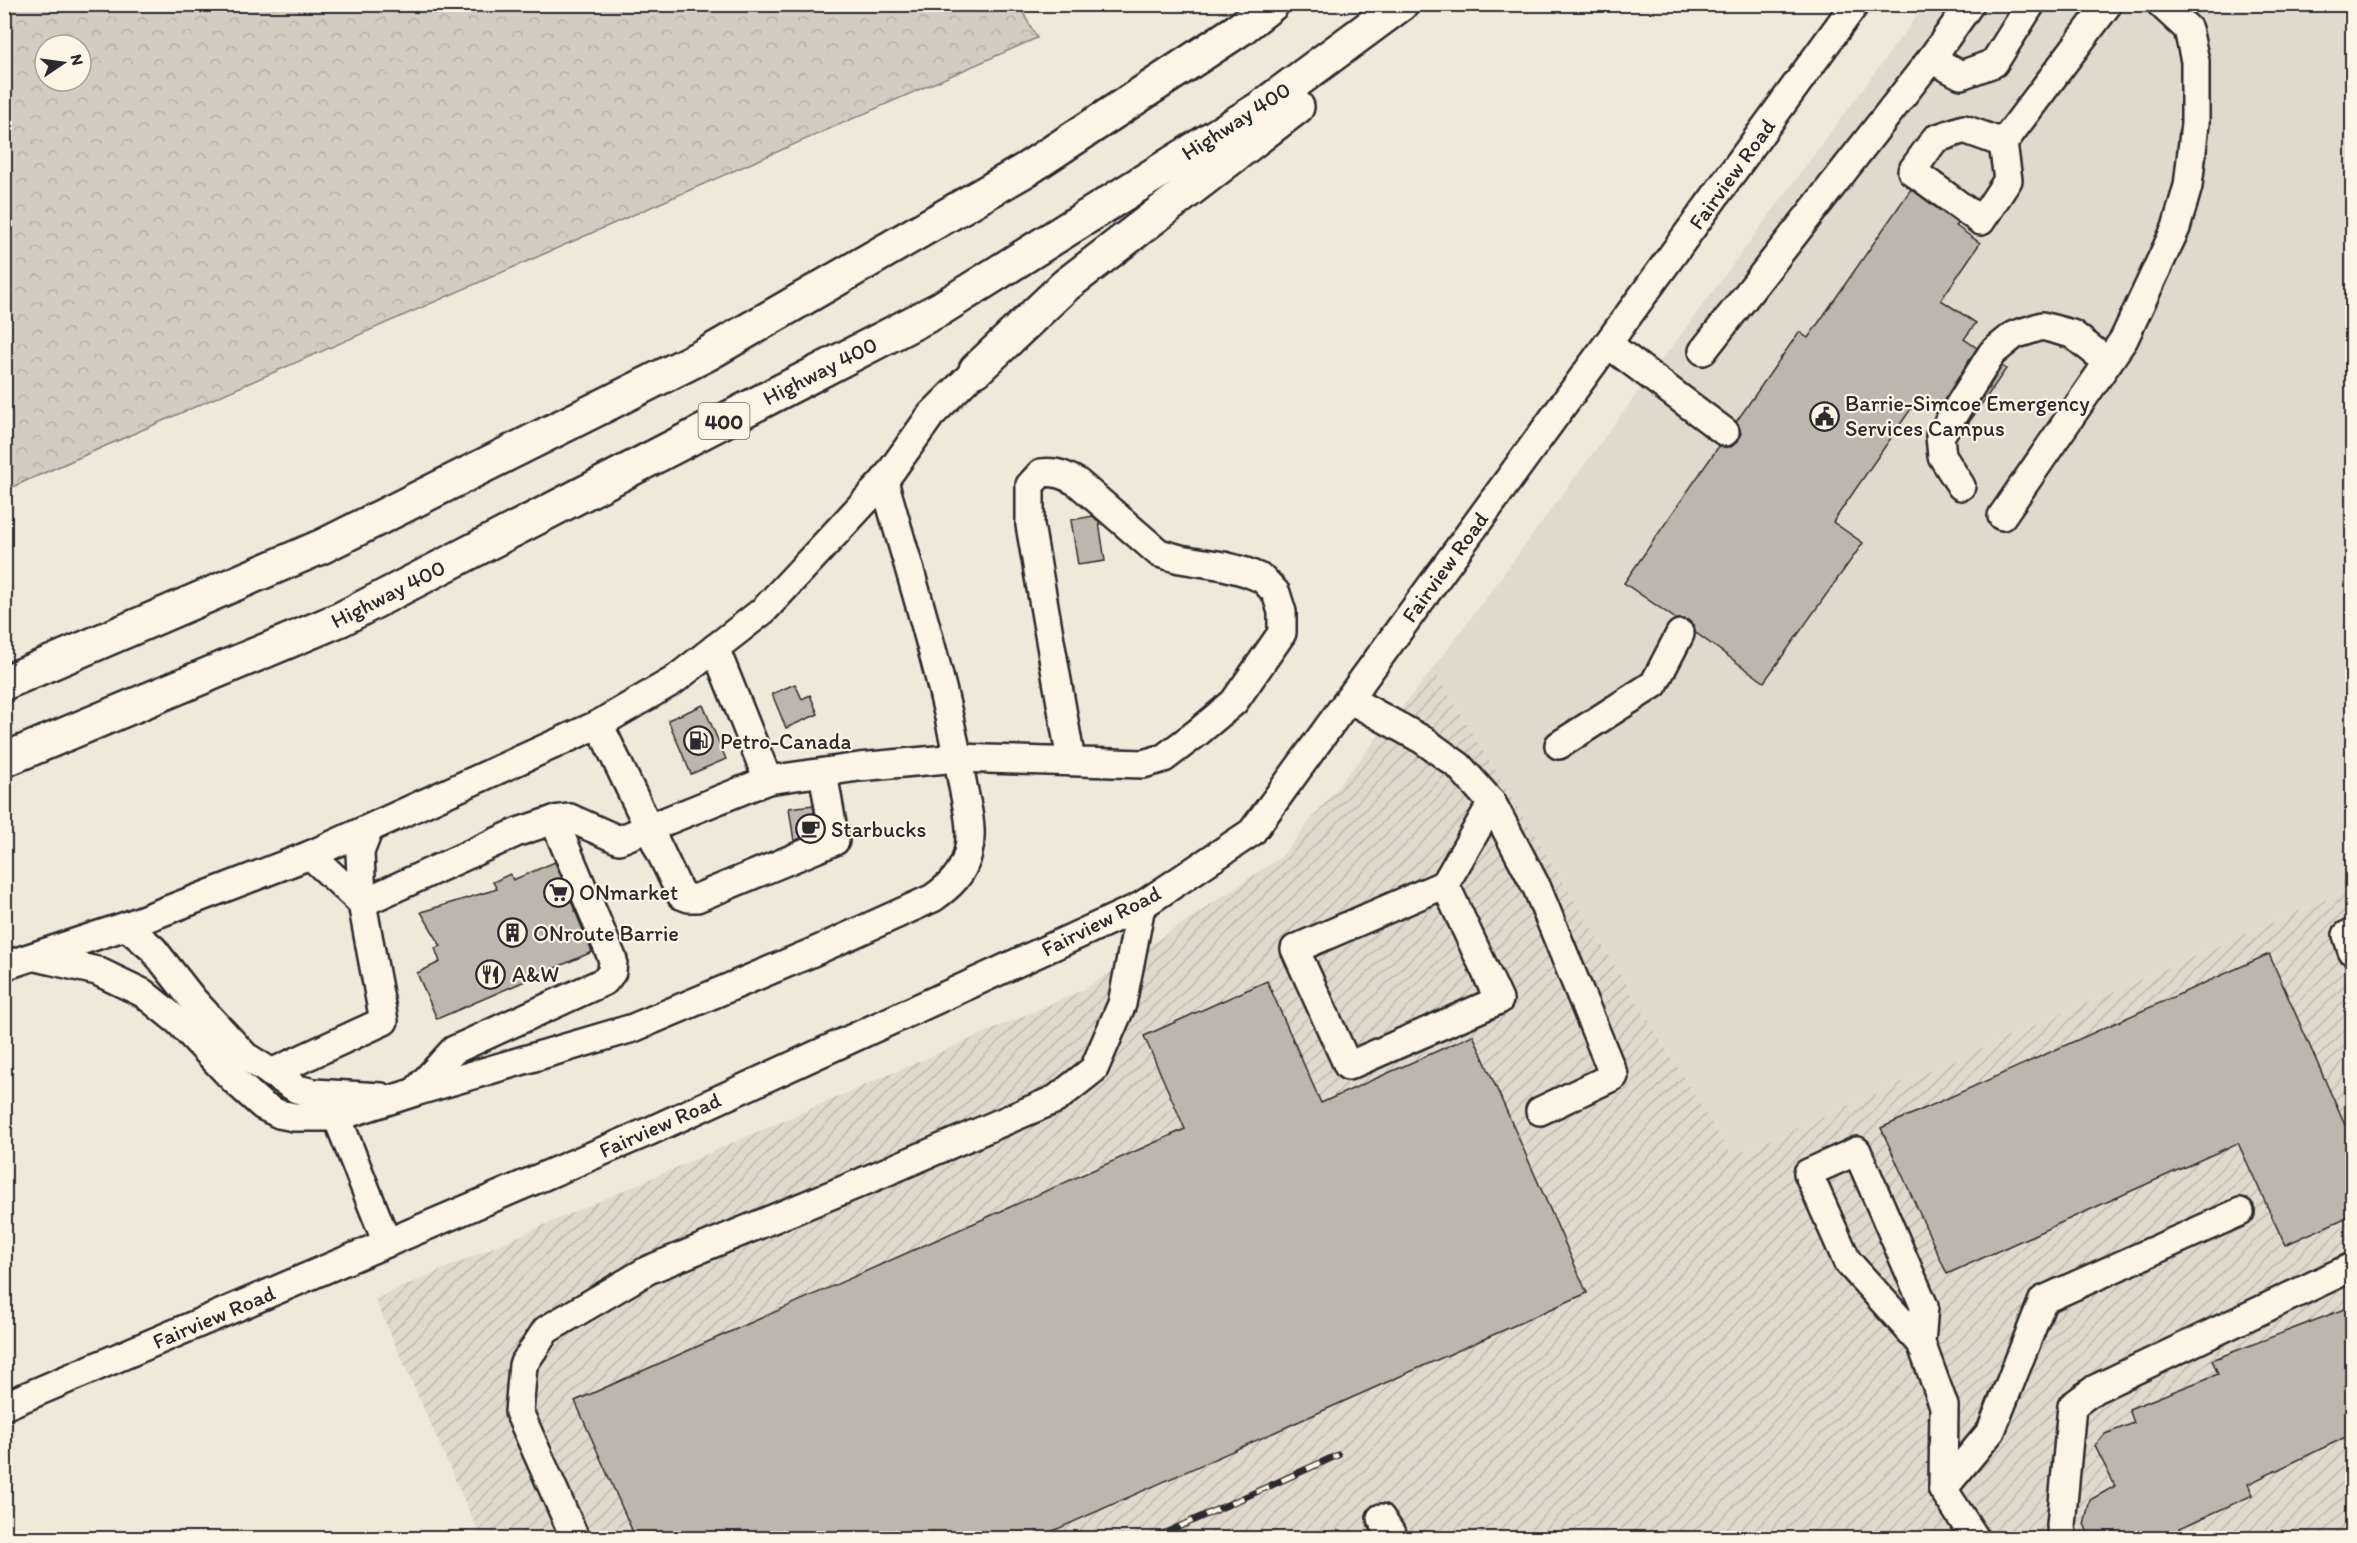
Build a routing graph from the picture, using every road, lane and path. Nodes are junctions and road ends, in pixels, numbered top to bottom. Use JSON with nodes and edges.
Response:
{"nodes":[{"id":1,"x":1272,"y":4,"type":"edge"},
{"id":2,"x":1855,"y":4,"type":"edge"},
{"id":3,"x":1970,"y":4,"type":"edge"},
{"id":4,"x":2031,"y":4,"type":"edge"},
{"id":5,"x":2108,"y":4,"type":"edge"},
{"id":6,"x":2161,"y":4,"type":"edge"},
{"id":7,"x":1394,"y":10,"type":"edge"},
{"id":8,"x":1931,"y":59,"type":"junction"},
{"id":9,"x":2003,"y":142,"type":"dead end"},
{"id":10,"x":1608,"y":344,"type":"junction"},
{"id":11,"x":1703,"y":351,"type":"dead end"},
{"id":12,"x":2108,"y":362,"type":"junction"},
{"id":13,"x":976,"y":370,"type":"joint"},
{"id":14,"x":1725,"y":432,"type":"dead end"},
{"id":15,"x":884,"y":481,"type":"junction"},
{"id":16,"x":1961,"y":486,"type":"dead end"},
{"id":17,"x":2002,"y":516,"type":"dead end"},
{"id":18,"x":1680,"y":634,"type":"dead end"},
{"id":19,"x":715,"y":648,"type":"junction"},
{"id":20,"x":4,"y":683,"type":"edge"},
{"id":21,"x":1349,"y":699,"type":"junction"},
{"id":22,"x":599,"y":724,"type":"junction"},
{"id":23,"x":1560,"y":745,"type":"dead end"},
{"id":24,"x":958,"y":758,"type":"junction"},
{"id":25,"x":4,"y":759,"type":"edge"},
{"id":26,"x":1071,"y":761,"type":"junction"},
{"id":27,"x":823,"y":773,"type":"junction"},
{"id":28,"x":768,"y":780,"type":"junction"},
{"id":29,"x":1492,"y":803,"type":"junction"},
{"id":30,"x":554,"y":820,"type":"junction"},
{"id":31,"x":650,"y":827,"type":"junction"},
{"id":32,"x":369,"y":829,"type":"junction"},
{"id":33,"x":310,"y":855,"type":"junction"},
{"id":34,"x":1445,"y":884,"type":"junction"},
{"id":35,"x":362,"y":903,"type":"junction"},
{"id":36,"x":1141,"y":906,"type":"junction"},
{"id":37,"x":126,"y":926,"type":"junction"},
{"id":38,"x":2352,"y":933,"type":"edge"},
{"id":39,"x":2352,"y":951,"type":"edge"},
{"id":40,"x":36,"y":957,"type":"junction"},
{"id":41,"x":4,"y":966,"type":"edge"},
{"id":42,"x":271,"y":1073,"type":"junction"},
{"id":43,"x":407,"y":1095,"type":"junction"},
{"id":44,"x":1539,"y":1111,"type":"dead end"},
{"id":45,"x":337,"y":1117,"type":"junction"},
{"id":46,"x":2240,"y":1212,"type":"dead end"},
{"id":47,"x":387,"y":1243,"type":"junction"},
{"id":48,"x":2352,"y":1267,"type":"edge"},
{"id":49,"x":1921,"y":1343,"type":"junction"},
{"id":50,"x":4,"y":1406,"type":"edge"},
{"id":51,"x":1944,"y":1489,"type":"junction"},
{"id":52,"x":575,"y":1539,"type":"edge"},
{"id":53,"x":1975,"y":1539,"type":"edge"},
{"id":54,"x":2062,"y":1539,"type":"edge"}],
"edges":[{"from":1,"to":20,"type":"highway"},
{"from":2,"to":10,"type":"street","name":"Fairview Road"},
{"from":3,"to":8,"type":"street"},
{"from":4,"to":8,"type":"street"},
{"from":5,"to":9,"type":"street"},
{"from":6,"to":12,"type":"street"},
{"from":7,"to":13,"type":"highway"},
{"from":7,"to":25,"type":"highway","name":"Highway 400","number":"400"},
{"from":8,"to":11,"type":"street"},
{"from":10,"to":14,"type":"street"},
{"from":10,"to":21,"type":"street","name":"Fairview Road"},
{"from":12,"to":16,"type":"street"},
{"from":12,"to":17,"type":"street"},
{"from":13,"to":15,"type":"street"},
{"from":15,"to":19,"type":"street"},
{"from":15,"to":24,"type":"street"},
{"from":18,"to":23,"type":"street"},
{"from":19,"to":22,"type":"street"},
{"from":19,"to":28,"type":"street"},
{"from":21,"to":29,"type":"street"},
{"from":21,"to":36,"type":"street","name":"Fairview Road"},
{"from":22,"to":31,"type":"street"},
{"from":22,"to":32,"type":"street"},
{"from":24,"to":26,"type":"street"},
{"from":24,"to":27,"type":"street"},
{"from":24,"to":43,"type":"street"},
{"from":26,"to":26,"type":"street"},
{"from":27,"to":28,"type":"street"},
{"from":27,"to":31,"type":"street"},
{"from":28,"to":31,"type":"street"},
{"from":29,"to":34,"type":"street"},
{"from":29,"to":44,"type":"street"},
{"from":30,"to":31,"type":"street"},
{"from":30,"to":35,"type":"street"},
{"from":30,"to":43,"type":"street"},
{"from":32,"to":33,"type":"street"},
{"from":32,"to":35,"type":"street"},
{"from":33,"to":35,"type":"street"},
{"from":33,"to":37,"type":"street"},
{"from":34,"to":34,"type":"street"},
{"from":35,"to":42,"type":"street"},
{"from":36,"to":47,"type":"street","name":"Fairview Road"},
{"from":36,"to":52,"type":"street"},
{"from":37,"to":40,"type":"street"},
{"from":37,"to":42,"type":"street"},
{"from":38,"to":39,"type":"street"},
{"from":40,"to":41,"type":"street"},
{"from":40,"to":45,"type":"street"},
{"from":42,"to":43,"type":"street"},
{"from":43,"to":45,"type":"street"},
{"from":45,"to":47,"type":"street"},
{"from":46,"to":51,"type":"street"},
{"from":47,"to":50,"type":"street","name":"Fairview Road"},
{"from":48,"to":54,"type":"street"},
{"from":49,"to":49,"type":"street"},
{"from":49,"to":51,"type":"street"},
{"from":51,"to":53,"type":"street"}]}
